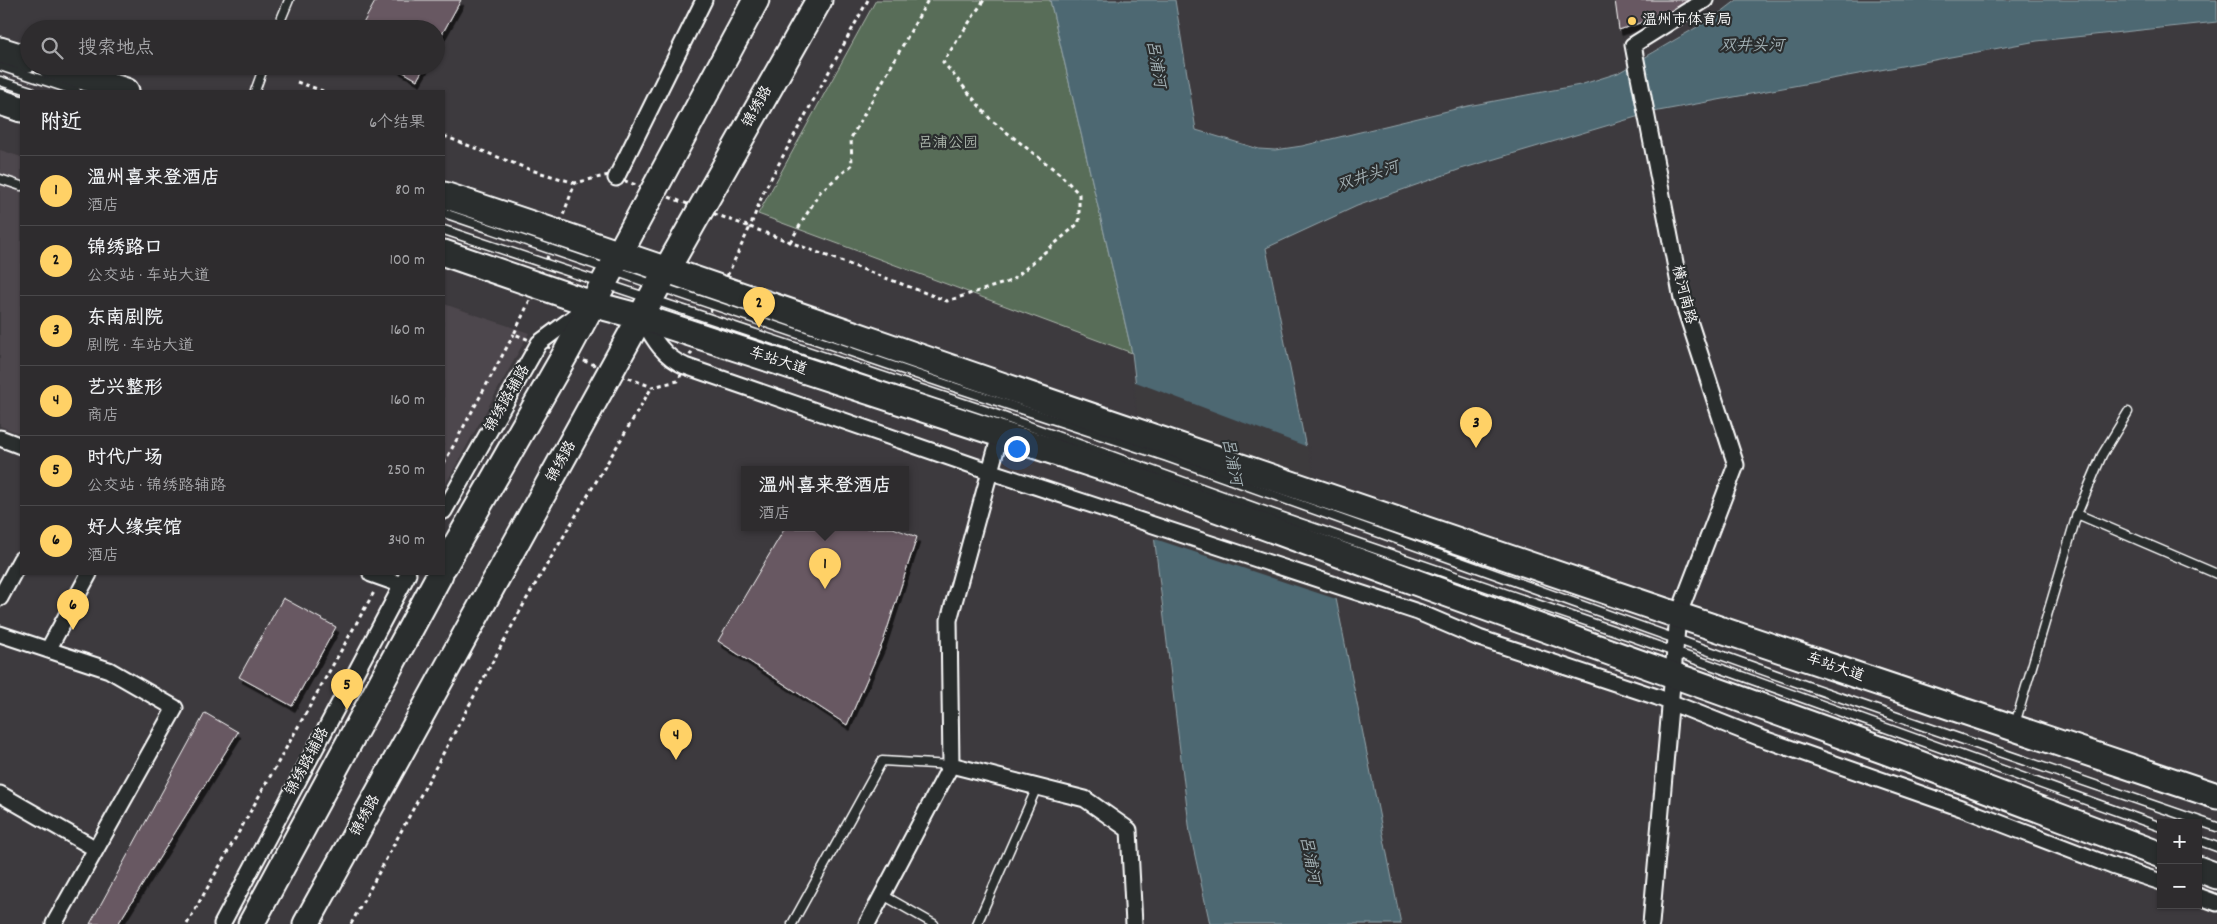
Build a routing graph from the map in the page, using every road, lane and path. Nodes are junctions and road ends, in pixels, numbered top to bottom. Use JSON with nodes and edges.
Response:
{"nodes":[{"id":1,"x":289,"y":0,"type":"edge"},
{"id":2,"x":704,"y":0,"type":"edge"},
{"id":3,"x":756,"y":0,"type":"edge"},
{"id":4,"x":819,"y":0,"type":"edge"},
{"id":5,"x":868,"y":0,"type":"edge"},
{"id":6,"x":928,"y":0,"type":"edge"},
{"id":7,"x":984,"y":0,"type":"edge"},
{"id":8,"x":1705,"y":0,"type":"edge"},
{"id":9,"x":281,"y":20,"type":"edge"},
{"id":10,"x":0,"y":50,"type":"edge"},
{"id":11,"x":20,"y":56,"type":"edge"},
{"id":12,"x":0,"y":66,"type":"edge"},
{"id":13,"x":20,"y":73,"type":"edge"},
{"id":14,"x":27,"y":75,"type":"edge"},
{"id":15,"x":77,"y":75,"type":"edge"},
{"id":16,"x":261,"y":75,"type":"edge"},
{"id":17,"x":0,"y":81,"type":"edge"},
{"id":18,"x":297,"y":82,"type":"dead end"},
{"id":19,"x":28,"y":90,"type":"edge"},
{"id":20,"x":73,"y":90,"type":"edge"},
{"id":21,"x":123,"y":90,"type":"edge"},
{"id":22,"x":255,"y":90,"type":"edge"},
{"id":23,"x":320,"y":90,"type":"edge"},
{"id":24,"x":0,"y":102,"type":"edge"},
{"id":25,"x":20,"y":109,"type":"edge"},
{"id":26,"x":445,"y":136,"type":"edge"},
{"id":27,"x":616,"y":178,"type":"dead end"},
{"id":28,"x":0,"y":179,"type":"edge"},
{"id":29,"x":575,"y":183,"type":"dead end"},
{"id":30,"x":20,"y":186,"type":"edge"},
{"id":31,"x":445,"y":196,"type":"edge"},
{"id":32,"x":445,"y":214,"type":"edge"},
{"id":33,"x":445,"y":230,"type":"edge"},
{"id":34,"x":790,"y":242,"type":"junction"},
{"id":35,"x":445,"y":253,"type":"edge"},
{"id":36,"x":606,"y":277,"type":"junction"},
{"id":37,"x":654,"y":293,"type":"junction"},
{"id":38,"x":514,"y":334,"type":"dead end"},
{"id":39,"x":652,"y":387,"type":"dead end"},
{"id":40,"x":2128,"y":412,"type":"dead end"},
{"id":41,"x":1000,"y":435,"type":"junction"},
{"id":42,"x":0,"y":438,"type":"edge"},
{"id":43,"x":20,"y":446,"type":"edge"},
{"id":44,"x":445,"y":461,"type":"edge"},
{"id":45,"x":990,"y":471,"type":"junction"},
{"id":46,"x":445,"y":509,"type":"edge"},
{"id":47,"x":2077,"y":514,"type":"junction"},
{"id":48,"x":20,"y":561,"type":"edge"},
{"id":49,"x":445,"y":564,"type":"edge"},
{"id":50,"x":2217,"y":574,"type":"edge"},
{"id":51,"x":88,"y":575,"type":"edge"},
{"id":52,"x":378,"y":575,"type":"edge"},
{"id":53,"x":439,"y":575,"type":"edge"},
{"id":54,"x":405,"y":579,"type":"edge"},
{"id":55,"x":374,"y":591,"type":"dead end"},
{"id":56,"x":0,"y":598,"type":"edge"},
{"id":57,"x":0,"y":634,"type":"edge"},
{"id":58,"x":1675,"y":645,"type":"junction"},
{"id":59,"x":48,"y":650,"type":"junction"},
{"id":60,"x":1671,"y":703,"type":"junction"},
{"id":61,"x":2014,"y":728,"type":"junction"},
{"id":62,"x":951,"y":765,"type":"junction"},
{"id":63,"x":1037,"y":787,"type":"junction"},
{"id":64,"x":0,"y":794,"type":"edge"},
{"id":65,"x":2217,"y":796,"type":"edge"},
{"id":66,"x":2157,"y":826,"type":"edge"},
{"id":67,"x":2217,"y":827,"type":"edge"},
{"id":68,"x":2202,"y":841,"type":"edge"},
{"id":69,"x":2217,"y":846,"type":"edge"},
{"id":70,"x":96,"y":849,"type":"junction"},
{"id":71,"x":2157,"y":853,"type":"edge"},
{"id":72,"x":2202,"y":870,"type":"edge"},
{"id":73,"x":2217,"y":876,"type":"edge"},
{"id":74,"x":2157,"y":881,"type":"edge"},
{"id":75,"x":883,"y":895,"type":"junction"},
{"id":76,"x":2202,"y":897,"type":"edge"},
{"id":77,"x":2217,"y":903,"type":"edge"},
{"id":78,"x":54,"y":924,"type":"edge"},
{"id":79,"x":187,"y":924,"type":"edge"},
{"id":80,"x":222,"y":924,"type":"edge"},
{"id":81,"x":251,"y":924,"type":"edge"},
{"id":82,"x":306,"y":924,"type":"edge"},
{"id":83,"x":352,"y":924,"type":"edge"},
{"id":84,"x":792,"y":924,"type":"edge"},
{"id":85,"x":867,"y":924,"type":"edge"},
{"id":86,"x":934,"y":924,"type":"edge"},
{"id":87,"x":977,"y":924,"type":"edge"},
{"id":88,"x":1134,"y":924,"type":"edge"},
{"id":89,"x":1651,"y":924,"type":"edge"}],
"edges":[{"from":1,"to":9,"type":"lane"},
{"from":2,"to":27,"type":"street"},
{"from":3,"to":36,"type":"main road"},
{"from":4,"to":37,"type":"main road","name":"锦绣路"},
{"from":5,"to":34,"type":"path"},
{"from":6,"to":34,"type":"path"},
{"from":7,"to":34,"type":"path"},
{"from":8,"to":58,"type":"street","name":"横河南路"},
{"from":10,"to":11,"type":"main road"},
{"from":12,"to":13,"type":"lane"},
{"from":14,"to":20,"type":"lane"},
{"from":15,"to":21,"type":"main road"},
{"from":16,"to":22,"type":"lane"},
{"from":17,"to":19,"type":"lane"},
{"from":18,"to":23,"type":"path"},
{"from":24,"to":25,"type":"main road"},
{"from":26,"to":29,"type":"path"},
{"from":28,"to":30,"type":"lane"},
{"from":31,"to":36,"type":"main road","name":"车站大道"},
{"from":32,"to":36,"type":"lane"},
{"from":33,"to":36,"type":"lane"},
{"from":35,"to":36,"type":"main road","name":"车站大道"},
{"from":36,"to":37,"type":"main road","name":"车站大道"},
{"from":36,"to":37,"type":"main road","name":"车站大道"},
{"from":36,"to":46,"type":"street","name":"锦绣路辅路"},
{"from":36,"to":49,"type":"main road"},
{"from":37,"to":41,"type":"main road","name":"车站大道"},
{"from":37,"to":45,"type":"street"},
{"from":37,"to":58,"type":"lane"},
{"from":37,"to":58,"type":"lane"},
{"from":37,"to":58,"type":"main road","name":"车站大道"},
{"from":37,"to":82,"type":"main road","name":"锦绣路"},
{"from":38,"to":44,"type":"path"},
{"from":39,"to":83,"type":"path"},
{"from":40,"to":47,"type":"lane"},
{"from":41,"to":45,"type":"street"},
{"from":41,"to":58,"type":"main road","name":"车站大道"},
{"from":42,"to":43,"type":"street"},
{"from":45,"to":60,"type":"street"},
{"from":45,"to":62,"type":"street"},
{"from":47,"to":50,"type":"lane"},
{"from":47,"to":61,"type":"lane"},
{"from":48,"to":56,"type":"street"},
{"from":51,"to":59,"type":"street"},
{"from":52,"to":54,"type":"street"},
{"from":53,"to":81,"type":"main road"},
{"from":54,"to":80,"type":"street","name":"锦绣路辅路"},
{"from":55,"to":79,"type":"path"},
{"from":57,"to":59,"type":"street"},
{"from":58,"to":60,"type":"street","name":"横河南路"},
{"from":58,"to":61,"type":"main road","name":"车站大道"},
{"from":58,"to":66,"type":"lane"},
{"from":58,"to":67,"type":"lane"},
{"from":58,"to":71,"type":"main road","name":"车站大道"},
{"from":59,"to":70,"type":"street"},
{"from":60,"to":74,"type":"street"},
{"from":60,"to":89,"type":"street","name":"横河南路"},
{"from":61,"to":65,"type":"main road","name":"车站大道"},
{"from":62,"to":63,"type":"street"},
{"from":62,"to":75,"type":"street"},
{"from":62,"to":84,"type":"lane"},
{"from":63,"to":87,"type":"lane"},
{"from":63,"to":88,"type":"street"},
{"from":64,"to":70,"type":"street"},
{"from":68,"to":69,"type":"lane"},
{"from":70,"to":78,"type":"street"},
{"from":72,"to":73,"type":"main road"},
{"from":75,"to":85,"type":"street"},
{"from":75,"to":86,"type":"lane"},
{"from":76,"to":77,"type":"street"}]}
